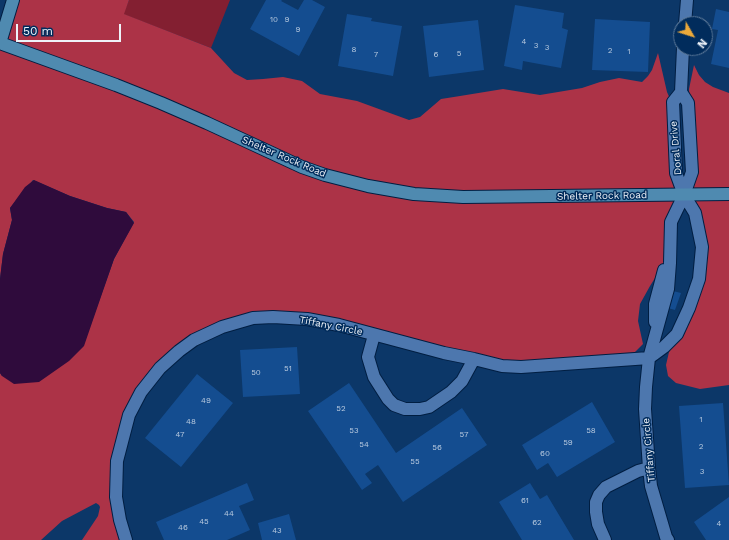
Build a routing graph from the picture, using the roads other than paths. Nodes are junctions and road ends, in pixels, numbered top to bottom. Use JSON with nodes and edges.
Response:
{"nodes":[{"id":1,"x":13,"y":0,"type":"edge"},
{"id":2,"x":686,"y":0,"type":"edge"},
{"id":3,"x":685,"y":16,"type":"edge"},
{"id":4,"x":0,"y":43,"type":"edge"},
{"id":5,"x":682,"y":56,"type":"edge"},
{"id":6,"x":729,"y":194,"type":"edge"},
{"id":7,"x":684,"y":195,"type":"junction"},
{"id":8,"x":374,"y":335,"type":"junction"},
{"id":9,"x":649,"y":358,"type":"junction"},
{"id":10,"x":474,"y":359,"type":"junction"},
{"id":11,"x":649,"y":468,"type":"junction"},
{"id":12,"x":665,"y":539,"type":"edge"},
{"id":13,"x":126,"y":540,"type":"edge"},
{"id":14,"x":605,"y":540,"type":"edge"}],
"edges":[{"from":1,"to":4,"type":"main road"},
{"from":2,"to":3,"type":"street"},
{"from":4,"to":7,"type":"main road","name":"Shelter Rock Road"},
{"from":5,"to":7,"type":"street","name":"Doral Drive"},
{"from":6,"to":7,"type":"main road","name":"Shelter Rock Road"},
{"from":7,"to":9,"type":"street","name":"Tiffany Circle"},
{"from":7,"to":9,"type":"street"},
{"from":8,"to":10,"type":"street","name":"Tiffany Circle"},
{"from":8,"to":10,"type":"street"},
{"from":8,"to":13,"type":"street","name":"Tiffany Circle"},
{"from":9,"to":10,"type":"street","name":"Tiffany Circle"},
{"from":9,"to":11,"type":"street","name":"Tiffany Circle"},
{"from":11,"to":12,"type":"street","name":"Tiffany Circle"},
{"from":11,"to":14,"type":"street"}]}
